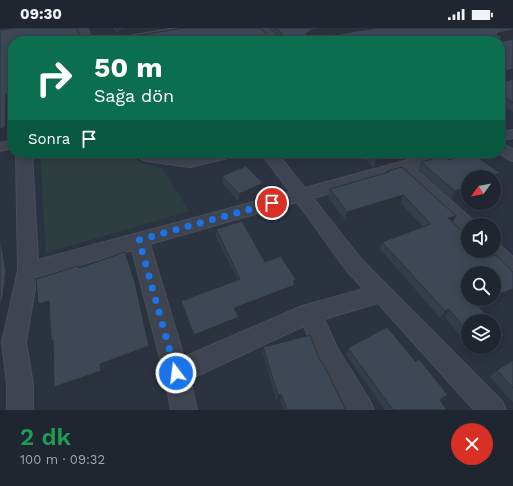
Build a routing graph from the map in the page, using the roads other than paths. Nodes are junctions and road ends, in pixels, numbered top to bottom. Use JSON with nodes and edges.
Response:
{"nodes":[{"id":1,"x":194,"y":28,"type":"edge"},
{"id":2,"x":261,"y":28,"type":"edge"},
{"id":3,"x":162,"y":34,"type":"edge"},
{"id":4,"x":149,"y":36,"type":"edge"},
{"id":5,"x":270,"y":36,"type":"edge"},
{"id":6,"x":24,"y":158,"type":"edge"},
{"id":7,"x":161,"y":158,"type":"edge"},
{"id":8,"x":209,"y":158,"type":"edge"},
{"id":9,"x":274,"y":158,"type":"edge"},
{"id":10,"x":434,"y":158,"type":"edge"},
{"id":11,"x":402,"y":166,"type":"junction"},
{"id":12,"x":302,"y":194,"type":"junction"},
{"id":13,"x":461,"y":220,"type":"edge"},
{"id":14,"x":139,"y":240,"type":"junction"},
{"id":15,"x":501,"y":258,"type":"edge"},
{"id":16,"x":513,"y":269,"type":"edge"},
{"id":17,"x":28,"y":271,"type":"junction"},
{"id":18,"x":382,"y":292,"type":"junction"},
{"id":19,"x":310,"y":313,"type":"junction"},
{"id":20,"x":7,"y":344,"type":"edge"},
{"id":21,"x":176,"y":373,"type":"junction"},
{"id":22,"x":20,"y":410,"type":"edge"},
{"id":23,"x":184,"y":410,"type":"edge"},
{"id":24,"x":361,"y":410,"type":"edge"},
{"id":25,"x":494,"y":410,"type":"edge"}],
"edges":[{"from":1,"to":3,"type":"street"},
{"from":2,"to":5,"type":"street"},
{"from":3,"to":4,"type":"street"},
{"from":6,"to":17,"type":"street"},
{"from":7,"to":8,"type":"street"},
{"from":9,"to":12,"type":"street"},
{"from":10,"to":11,"type":"street"},
{"from":11,"to":12,"type":"street"},
{"from":11,"to":13,"type":"street"},
{"from":12,"to":14,"type":"street"},
{"from":12,"to":18,"type":"street"},
{"from":14,"to":17,"type":"street"},
{"from":14,"to":21,"type":"street"},
{"from":15,"to":16,"type":"street"},
{"from":17,"to":20,"type":"street"},
{"from":18,"to":19,"type":"street"},
{"from":18,"to":25,"type":"street"},
{"from":19,"to":21,"type":"street"},
{"from":19,"to":24,"type":"street"},
{"from":20,"to":22,"type":"street"},
{"from":21,"to":23,"type":"street"}]}
